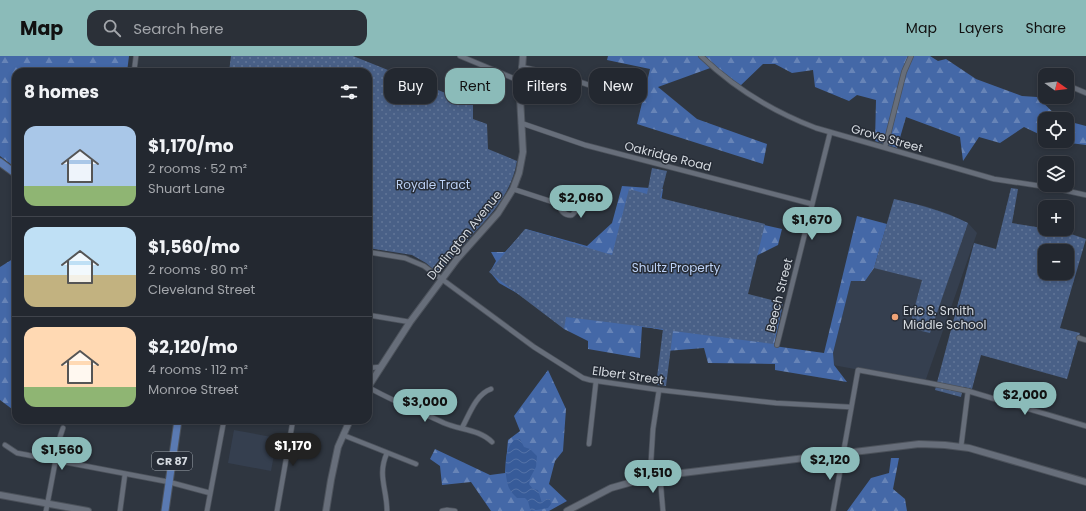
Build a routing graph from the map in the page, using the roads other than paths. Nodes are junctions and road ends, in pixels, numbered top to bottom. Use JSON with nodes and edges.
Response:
{"nodes":[{"id":1,"x":136,"y":56,"type":"edge"},
{"id":2,"x":460,"y":56,"type":"edge"},
{"id":3,"x":523,"y":56,"type":"edge"},
{"id":4,"x":701,"y":56,"type":"edge"},
{"id":5,"x":911,"y":56,"type":"edge"},
{"id":6,"x":521,"y":66,"type":"joint"},
{"id":7,"x":134,"y":68,"type":"edge"},
{"id":8,"x":513,"y":78,"type":"edge"},
{"id":9,"x":589,"y":86,"type":"edge"},
{"id":10,"x":1074,"y":88,"type":"edge"},
{"id":11,"x":1086,"y":93,"type":"edge"},
{"id":12,"x":521,"y":104,"type":"edge"},
{"id":13,"x":521,"y":123,"type":"junction"},
{"id":14,"x":830,"y":133,"type":"junction"},
{"id":15,"x":885,"y":148,"type":"junction"},
{"id":16,"x":0,"y":162,"type":"edge"},
{"id":17,"x":12,"y":171,"type":"edge"},
{"id":18,"x":514,"y":189,"type":"junction"},
{"id":19,"x":1086,"y":195,"type":"edge"},
{"id":20,"x":559,"y":204,"type":"dead end"},
{"id":21,"x":812,"y":204,"type":"junction"},
{"id":22,"x":372,"y":253,"type":"edge"},
{"id":23,"x":442,"y":279,"type":"junction"},
{"id":24,"x":372,"y":316,"type":"edge"},
{"id":25,"x":410,"y":322,"type":"junction"},
{"id":26,"x":1079,"y":338,"type":"dead end"},
{"id":27,"x":1086,"y":340,"type":"edge"},
{"id":28,"x":777,"y":345,"type":"dead end"},
{"id":29,"x":380,"y":367,"type":"junction"},
{"id":30,"x":372,"y":368,"type":"edge"},
{"id":31,"x":372,"y":380,"type":"edge"},
{"id":32,"x":596,"y":381,"type":"junction"},
{"id":33,"x":372,"y":389,"type":"edge"},
{"id":34,"x":491,"y":389,"type":"dead end"},
{"id":35,"x":659,"y":390,"type":"junction"},
{"id":36,"x":968,"y":391,"type":"junction"},
{"id":37,"x":850,"y":407,"type":"junction"},
{"id":38,"x":177,"y":424,"type":"edge"},
{"id":39,"x":223,"y":424,"type":"edge"},
{"id":40,"x":292,"y":424,"type":"edge"},
{"id":41,"x":348,"y":424,"type":"edge"},
{"id":42,"x":1086,"y":426,"type":"edge"},
{"id":43,"x":63,"y":428,"type":"dead end"},
{"id":44,"x":462,"y":428,"type":"junction"},
{"id":45,"x":343,"y":435,"type":"junction"},
{"id":46,"x":492,"y":442,"type":"dead end"},
{"id":47,"x":589,"y":444,"type":"dead end"},
{"id":48,"x":5,"y":445,"type":"dead end"},
{"id":49,"x":961,"y":447,"type":"junction"},
{"id":50,"x":387,"y":453,"type":"junction"},
{"id":51,"x":842,"y":453,"type":"junction"},
{"id":52,"x":56,"y":460,"type":"junction"},
{"id":53,"x":416,"y":464,"type":"dead end"},
{"id":54,"x":125,"y":474,"type":"junction"},
{"id":55,"x":660,"y":476,"type":"junction"},
{"id":56,"x":650,"y":477,"type":"junction"},
{"id":57,"x":169,"y":482,"type":"junction"},
{"id":58,"x":1086,"y":482,"type":"edge"},
{"id":59,"x":210,"y":493,"type":"junction"},
{"id":60,"x":0,"y":495,"type":"edge"},
{"id":61,"x":47,"y":503,"type":"junction"},
{"id":62,"x":46,"y":511,"type":"edge"},
{"id":63,"x":88,"y":511,"type":"edge"},
{"id":64,"x":120,"y":511,"type":"edge"},
{"id":65,"x":164,"y":511,"type":"edge"},
{"id":66,"x":207,"y":511,"type":"edge"},
{"id":67,"x":277,"y":511,"type":"edge"},
{"id":68,"x":326,"y":511,"type":"edge"},
{"id":69,"x":387,"y":511,"type":"edge"},
{"id":70,"x":442,"y":511,"type":"edge"},
{"id":71,"x":455,"y":511,"type":"edge"},
{"id":72,"x":567,"y":511,"type":"edge"},
{"id":73,"x":663,"y":511,"type":"edge"},
{"id":74,"x":832,"y":511,"type":"edge"}],
"edges":[{"from":1,"to":7,"type":"street"},
{"from":2,"to":8,"type":"street"},
{"from":3,"to":6,"type":"main road","name":"Darlington Avenue"},
{"from":4,"to":14,"type":"street","name":"Grove Street"},
{"from":5,"to":15,"type":"street"},
{"from":6,"to":9,"type":"street"},
{"from":10,"to":11,"type":"street"},
{"from":12,"to":13,"type":"main road","name":"Darlington Avenue"},
{"from":13,"to":18,"type":"main road","name":"Darlington Avenue"},
{"from":13,"to":21,"type":"street","name":"Oakridge Road"},
{"from":14,"to":15,"type":"street","name":"Grove Street"},
{"from":14,"to":21,"type":"street","name":"Beech Street"},
{"from":15,"to":19,"type":"street","name":"Grove Street"},
{"from":16,"to":17,"type":"main road"},
{"from":18,"to":20,"type":"street"},
{"from":18,"to":23,"type":"main road","name":"Darlington Avenue"},
{"from":21,"to":28,"type":"street","name":"Beech Street"},
{"from":22,"to":23,"type":"street","name":"Elbert Street"},
{"from":23,"to":25,"type":"main road","name":"Darlington Avenue"},
{"from":23,"to":32,"type":"street","name":"Elbert Street"},
{"from":24,"to":25,"type":"street"},
{"from":25,"to":29,"type":"main road","name":"Darlington Avenue"},
{"from":26,"to":27,"type":"street"},
{"from":29,"to":30,"type":"street"},
{"from":29,"to":31,"type":"main road","name":"Darlington Avenue"},
{"from":32,"to":35,"type":"street","name":"Elbert Street"},
{"from":32,"to":47,"type":"street"},
{"from":33,"to":44,"type":"street"},
{"from":34,"to":44,"type":"street"},
{"from":35,"to":37,"type":"street","name":"Elbert Street"},
{"from":35,"to":56,"type":"street"},
{"from":36,"to":37,"type":"street"},
{"from":36,"to":42,"type":"street"},
{"from":36,"to":49,"type":"street"},
{"from":37,"to":51,"type":"street"},
{"from":38,"to":57,"type":"main road","number":"CR 87"},
{"from":39,"to":59,"type":"street"},
{"from":40,"to":67,"type":"street"},
{"from":41,"to":45,"type":"main road"},
{"from":43,"to":52,"type":"street"},
{"from":44,"to":46,"type":"street"},
{"from":45,"to":50,"type":"street"},
{"from":45,"to":68,"type":"main road"},
{"from":48,"to":52,"type":"street"},
{"from":49,"to":51,"type":"main road"},
{"from":49,"to":58,"type":"main road"},
{"from":50,"to":53,"type":"street"},
{"from":50,"to":69,"type":"street"},
{"from":51,"to":55,"type":"main road"},
{"from":51,"to":74,"type":"street"},
{"from":52,"to":54,"type":"street"},
{"from":52,"to":61,"type":"street"},
{"from":54,"to":57,"type":"street"},
{"from":54,"to":64,"type":"street"},
{"from":55,"to":56,"type":"main road"},
{"from":55,"to":73,"type":"street"},
{"from":56,"to":72,"type":"main road"},
{"from":57,"to":59,"type":"street"},
{"from":57,"to":65,"type":"main road","number":"CR 87"},
{"from":59,"to":66,"type":"street"},
{"from":60,"to":61,"type":"main road"},
{"from":61,"to":62,"type":"street"},
{"from":61,"to":63,"type":"main road"},
{"from":70,"to":71,"type":"street"}]}
